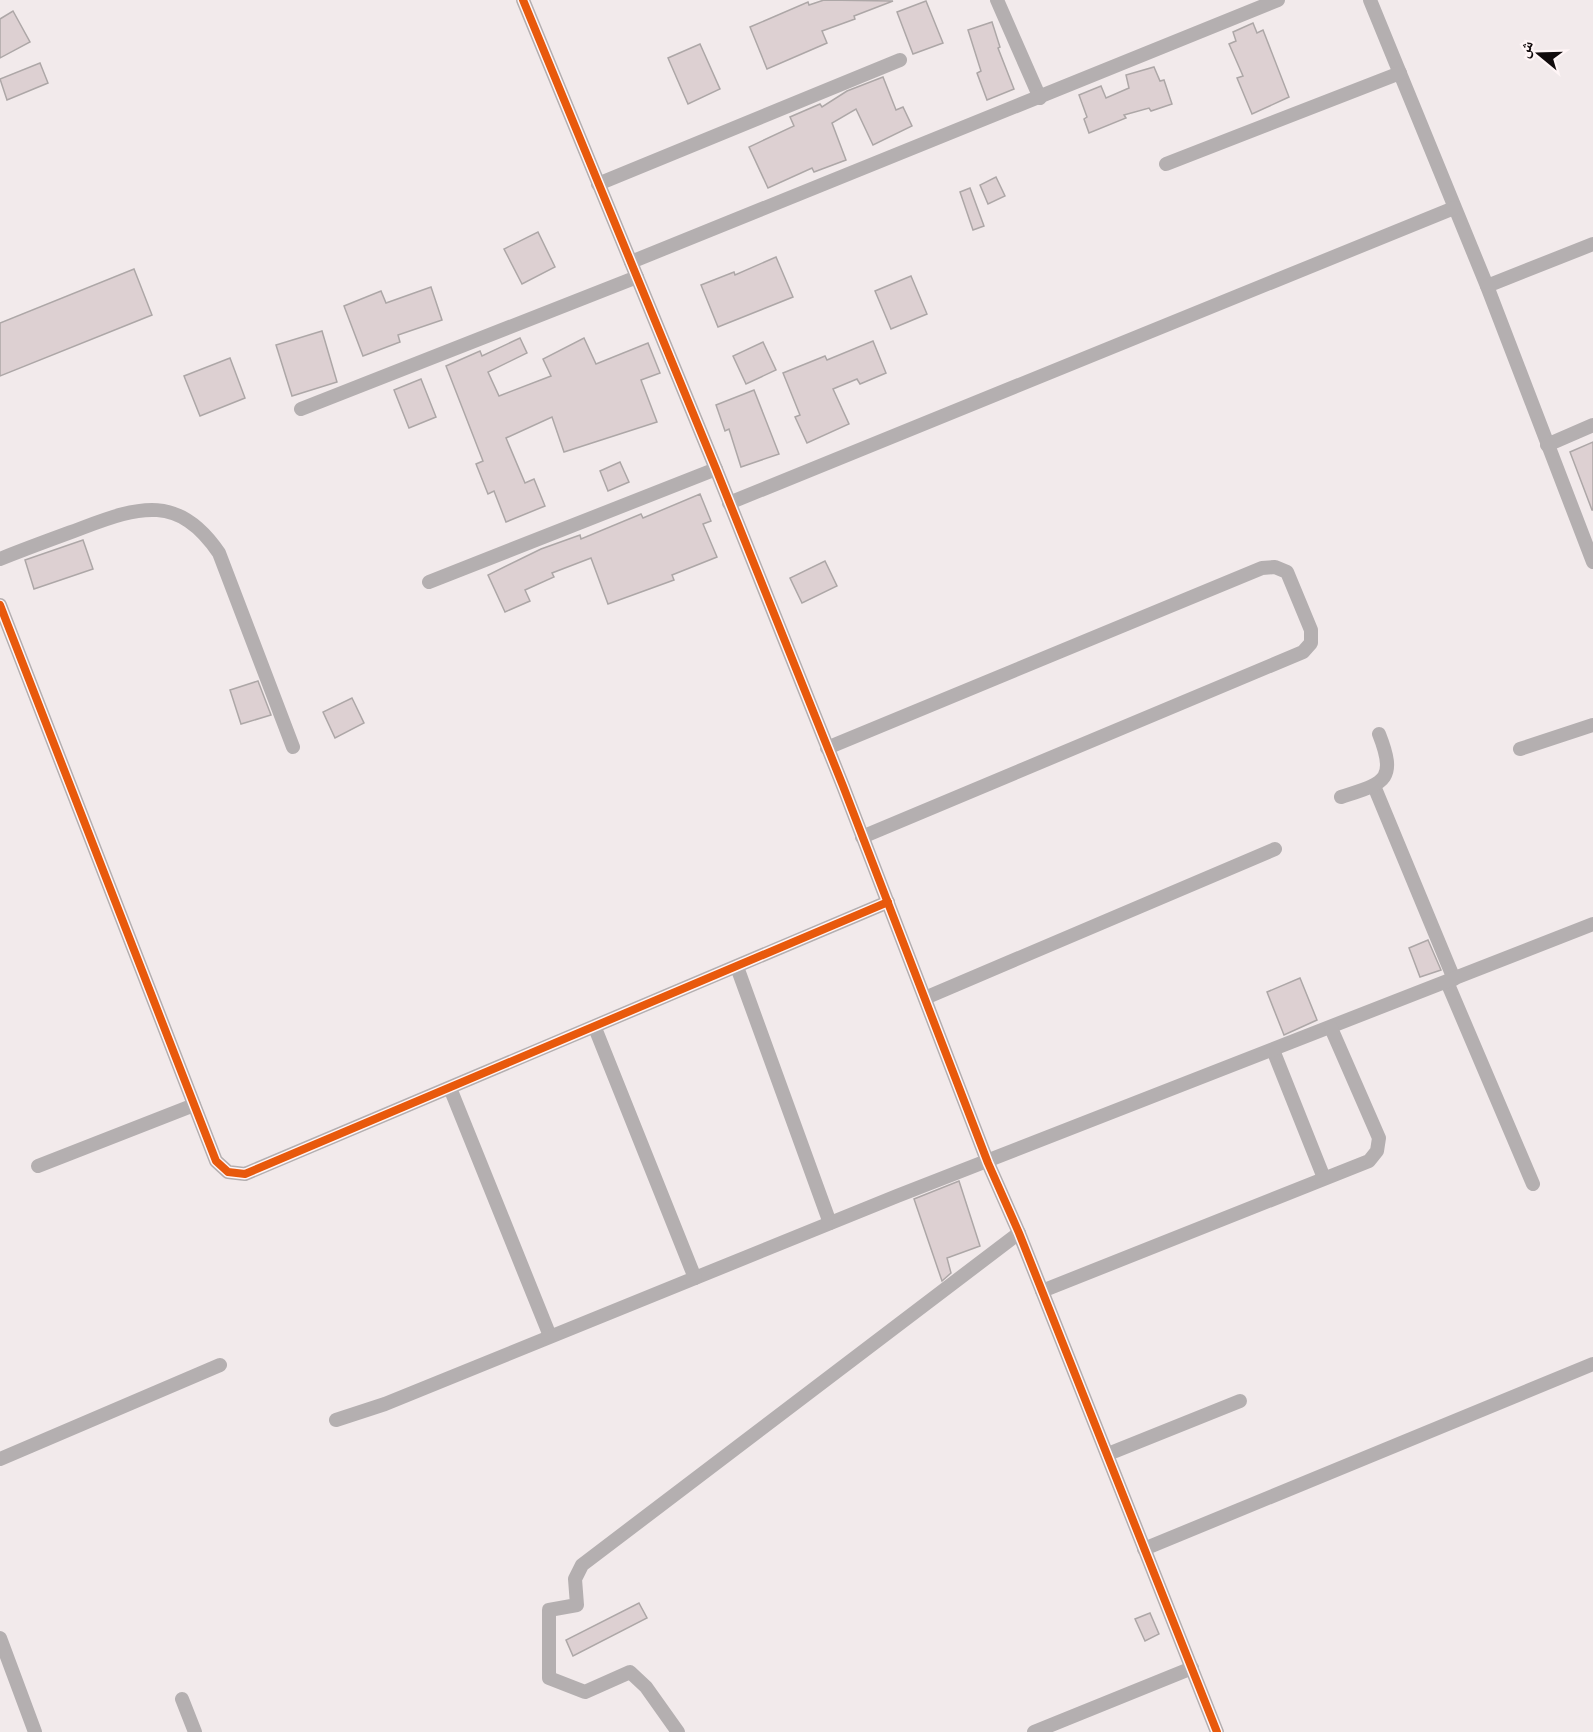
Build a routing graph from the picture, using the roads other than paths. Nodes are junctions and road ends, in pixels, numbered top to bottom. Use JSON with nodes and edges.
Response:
{"nodes":[{"id":1,"x":524,"y":0,"type":"edge"},
{"id":2,"x":997,"y":0,"type":"edge"},
{"id":3,"x":1278,"y":0,"type":"edge"},
{"id":4,"x":1370,"y":0,"type":"edge"},
{"id":5,"x":900,"y":60,"type":"dead end"},
{"id":6,"x":1400,"y":73,"type":"junction"},
{"id":7,"x":1040,"y":98,"type":"junction"},
{"id":8,"x":1166,"y":164,"type":"dead end"},
{"id":9,"x":598,"y":184,"type":"junction"},
{"id":10,"x":1454,"y":208,"type":"junction"},
{"id":11,"x":1593,"y":244,"type":"edge"},
{"id":12,"x":631,"y":262,"type":"junction"},
{"id":13,"x":638,"y":277,"type":"junction"},
{"id":14,"x":1487,"y":286,"type":"junction"},
{"id":15,"x":301,"y":409,"type":"dead end"},
{"id":16,"x":1593,"y":425,"type":"edge"},
{"id":17,"x":1547,"y":445,"type":"junction"},
{"id":18,"x":716,"y":469,"type":"junction"},
{"id":19,"x":729,"y":503,"type":"junction"},
{"id":20,"x":0,"y":559,"type":"edge"},
{"id":21,"x":1593,"y":562,"type":"edge"},
{"id":22,"x":429,"y":582,"type":"dead end"},
{"id":23,"x":0,"y":605,"type":"edge"},
{"id":24,"x":1593,"y":724,"type":"edge"},
{"id":25,"x":1379,"y":734,"type":"dead end"},
{"id":26,"x":293,"y":747,"type":"dead end"},
{"id":27,"x":827,"y":748,"type":"junction"},
{"id":28,"x":1520,"y":749,"type":"dead end"},
{"id":29,"x":1374,"y":786,"type":"junction"},
{"id":30,"x":1341,"y":797,"type":"dead end"},
{"id":31,"x":862,"y":837,"type":"junction"},
{"id":32,"x":1275,"y":849,"type":"dead end"},
{"id":33,"x":888,"y":902,"type":"junction"},
{"id":34,"x":1593,"y":924,"type":"edge"},
{"id":35,"x":737,"y":967,"type":"junction"},
{"id":36,"x":1450,"y":981,"type":"junction"},
{"id":37,"x":925,"y":998,"type":"junction"},
{"id":38,"x":595,"y":1028,"type":"junction"},
{"id":39,"x":1331,"y":1028,"type":"junction"},
{"id":40,"x":1273,"y":1050,"type":"junction"},
{"id":41,"x":450,"y":1088,"type":"junction"},
{"id":42,"x":194,"y":1105,"type":"junction"},
{"id":43,"x":988,"y":1163,"type":"junction"},
{"id":44,"x":38,"y":1166,"type":"dead end"},
{"id":45,"x":1324,"y":1178,"type":"junction"},
{"id":46,"x":1533,"y":1184,"type":"dead end"},
{"id":47,"x":830,"y":1223,"type":"junction"},
{"id":48,"x":1019,"y":1233,"type":"junction"},
{"id":49,"x":695,"y":1278,"type":"junction"},
{"id":50,"x":1042,"y":1291,"type":"junction"},
{"id":51,"x":550,"y":1336,"type":"junction"},
{"id":52,"x":1593,"y":1364,"type":"edge"},
{"id":53,"x":220,"y":1365,"type":"dead end"},
{"id":54,"x":1240,"y":1401,"type":"dead end"},
{"id":55,"x":336,"y":1420,"type":"dead end"},
{"id":56,"x":1108,"y":1454,"type":"junction"},
{"id":57,"x":0,"y":1459,"type":"edge"},
{"id":58,"x":1144,"y":1549,"type":"junction"},
{"id":59,"x":0,"y":1638,"type":"edge"},
{"id":60,"x":1192,"y":1668,"type":"junction"},
{"id":61,"x":182,"y":1699,"type":"dead end"},
{"id":62,"x":35,"y":1732,"type":"edge"},
{"id":63,"x":195,"y":1732,"type":"edge"},
{"id":64,"x":678,"y":1732,"type":"edge"},
{"id":65,"x":1034,"y":1732,"type":"edge"},
{"id":66,"x":1218,"y":1732,"type":"edge"}],
"edges":[{"from":1,"to":9,"type":"street"},
{"from":2,"to":7,"type":"street"},
{"from":3,"to":7,"type":"street"},
{"from":4,"to":6,"type":"street"},
{"from":5,"to":9,"type":"street"},
{"from":6,"to":8,"type":"street"},
{"from":6,"to":10,"type":"street"},
{"from":7,"to":12,"type":"street"},
{"from":9,"to":12,"type":"street"},
{"from":10,"to":14,"type":"street"},
{"from":10,"to":19,"type":"street"},
{"from":11,"to":14,"type":"street"},
{"from":12,"to":13,"type":"street"},
{"from":13,"to":15,"type":"street"},
{"from":13,"to":18,"type":"street"},
{"from":14,"to":17,"type":"street"},
{"from":16,"to":17,"type":"street"},
{"from":17,"to":21,"type":"street"},
{"from":18,"to":19,"type":"street"},
{"from":18,"to":22,"type":"street"},
{"from":19,"to":27,"type":"street"},
{"from":20,"to":26,"type":"street"},
{"from":23,"to":42,"type":"street"},
{"from":24,"to":28,"type":"street"},
{"from":25,"to":29,"type":"street"},
{"from":27,"to":31,"type":"street"},
{"from":27,"to":31,"type":"street"},
{"from":29,"to":30,"type":"street"},
{"from":29,"to":36,"type":"street"},
{"from":31,"to":33,"type":"street"},
{"from":32,"to":37,"type":"street"},
{"from":33,"to":35,"type":"street"},
{"from":33,"to":37,"type":"street"},
{"from":34,"to":36,"type":"street"},
{"from":35,"to":38,"type":"street"},
{"from":35,"to":47,"type":"street"},
{"from":36,"to":39,"type":"street"},
{"from":36,"to":46,"type":"street"},
{"from":37,"to":43,"type":"street"},
{"from":38,"to":41,"type":"street"},
{"from":38,"to":49,"type":"street"},
{"from":39,"to":40,"type":"street"},
{"from":39,"to":45,"type":"street"},
{"from":40,"to":43,"type":"street"},
{"from":40,"to":45,"type":"street"},
{"from":41,"to":42,"type":"street"},
{"from":41,"to":51,"type":"street"},
{"from":42,"to":44,"type":"street"},
{"from":43,"to":47,"type":"street"},
{"from":43,"to":48,"type":"street"},
{"from":45,"to":50,"type":"street"},
{"from":47,"to":49,"type":"street"},
{"from":48,"to":50,"type":"street"},
{"from":48,"to":64,"type":"street"},
{"from":49,"to":51,"type":"street"},
{"from":50,"to":56,"type":"street"},
{"from":51,"to":55,"type":"street"},
{"from":52,"to":58,"type":"street"},
{"from":53,"to":57,"type":"street"},
{"from":54,"to":56,"type":"street"},
{"from":56,"to":58,"type":"street"},
{"from":58,"to":60,"type":"street"},
{"from":59,"to":62,"type":"street"},
{"from":60,"to":65,"type":"street"},
{"from":60,"to":66,"type":"street"},
{"from":61,"to":63,"type":"street"}]}
